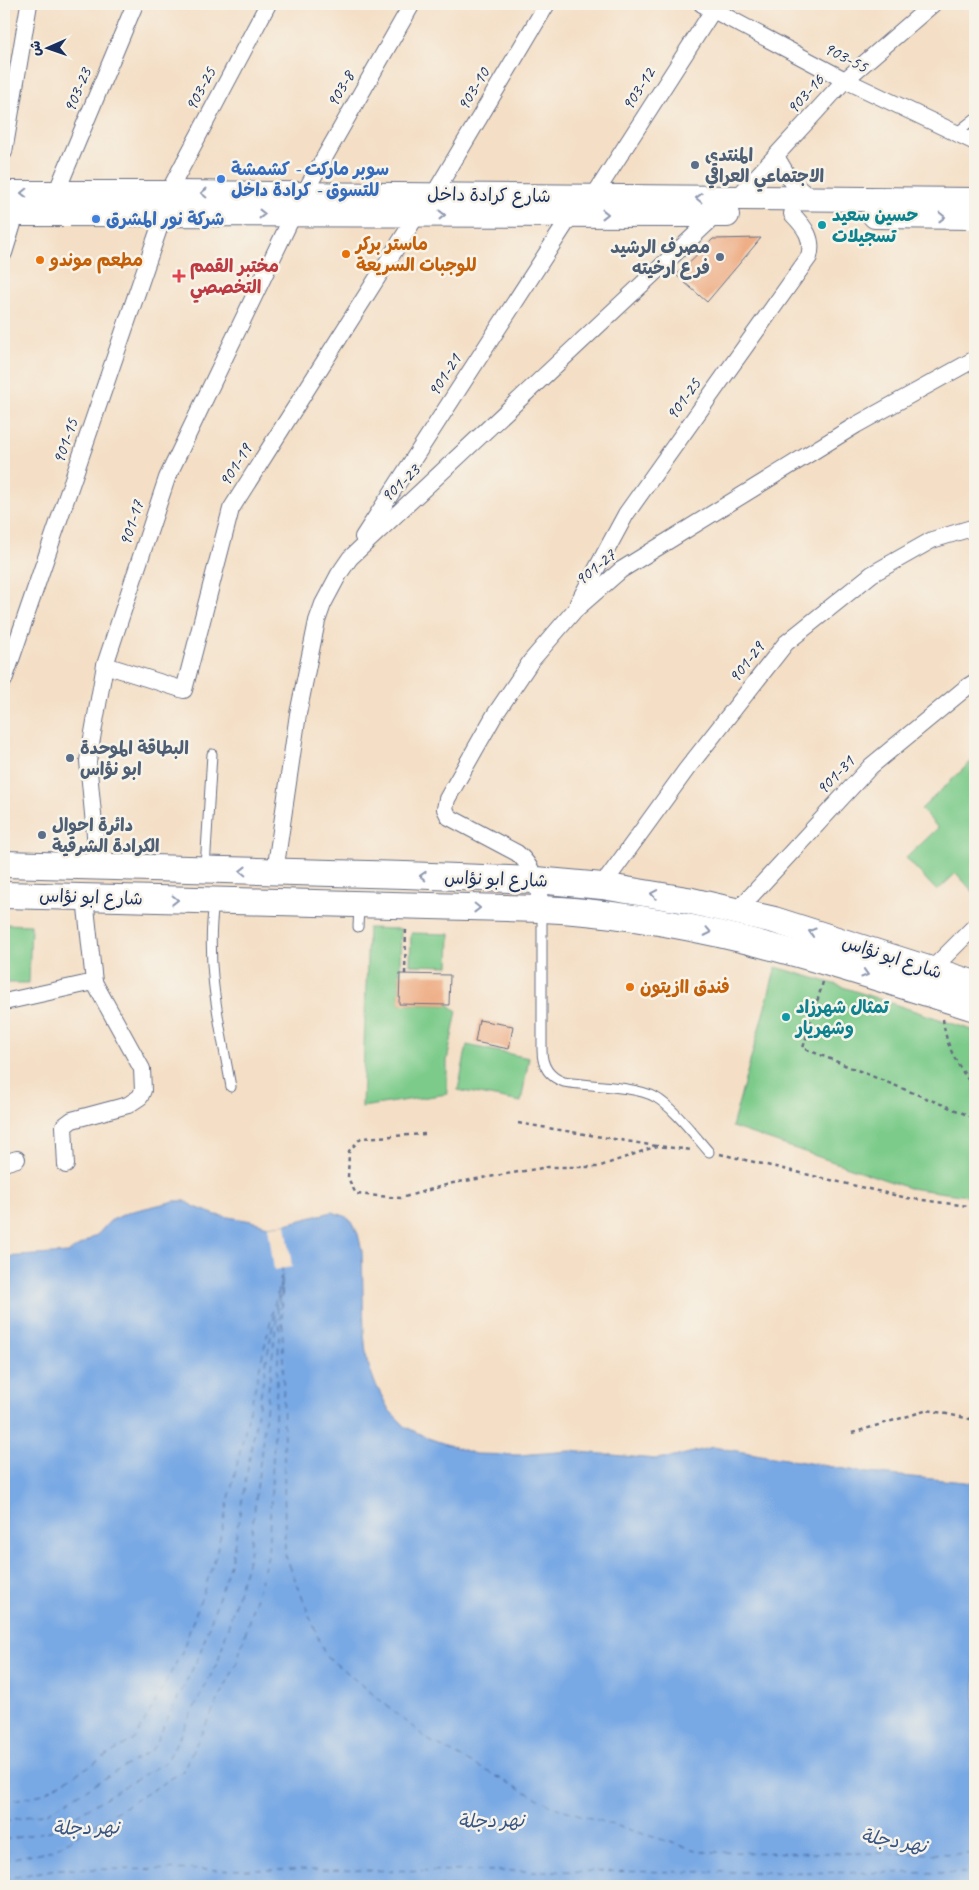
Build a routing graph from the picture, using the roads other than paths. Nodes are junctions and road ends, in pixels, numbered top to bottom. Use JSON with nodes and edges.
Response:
{"nodes":[{"id":1,"x":29,"y":4,"type":"edge"},
{"id":2,"x":136,"y":4,"type":"edge"},
{"id":3,"x":268,"y":4,"type":"edge"},
{"id":4,"x":412,"y":4,"type":"edge"},
{"id":5,"x":548,"y":4,"type":"edge"},
{"id":6,"x":933,"y":4,"type":"edge"},
{"id":7,"x":711,"y":6,"type":"edge"},
{"id":8,"x":845,"y":80,"type":"junction"},
{"id":9,"x":975,"y":118,"type":"edge"},
{"id":10,"x":956,"y":133,"type":"junction"},
{"id":11,"x":975,"y":142,"type":"edge"},
{"id":12,"x":4,"y":152,"type":"edge"},
{"id":13,"x":776,"y":156,"type":"junction"},
{"id":14,"x":4,"y":193,"type":"edge"},
{"id":15,"x":56,"y":193,"type":"junction"},
{"id":16,"x":434,"y":194,"type":"junction"},
{"id":17,"x":593,"y":197,"type":"junction"},
{"id":18,"x":737,"y":198,"type":"junction"},
{"id":19,"x":818,"y":199,"type":"junction"},
{"id":20,"x":975,"y":200,"type":"edge"},
{"id":21,"x":166,"y":203,"type":"junction"},
{"id":22,"x":298,"y":205,"type":"junction"},
{"id":23,"x":10,"y":214,"type":"edge"},
{"id":24,"x":572,"y":214,"type":"junction"},
{"id":25,"x":792,"y":214,"type":"junction"},
{"id":26,"x":417,"y":215,"type":"junction"},
{"id":27,"x":716,"y":215,"type":"junction"},
{"id":28,"x":975,"y":218,"type":"edge"},
{"id":29,"x":4,"y":253,"type":"edge"},
{"id":30,"x":975,"y":359,"type":"edge"},
{"id":31,"x":975,"y":527,"type":"edge"},
{"id":32,"x":350,"y":558,"type":"junction"},
{"id":33,"x":574,"y":611,"type":"junction"},
{"id":34,"x":106,"y":664,"type":"junction"},
{"id":35,"x":4,"y":680,"type":"edge"},
{"id":36,"x":975,"y":682,"type":"edge"},
{"id":37,"x":212,"y":754,"type":"dead end"},
{"id":38,"x":4,"y":864,"type":"edge"},
{"id":39,"x":98,"y":867,"type":"junction"},
{"id":40,"x":204,"y":870,"type":"junction"},
{"id":41,"x":275,"y":872,"type":"junction"},
{"id":42,"x":536,"y":880,"type":"junction"},
{"id":43,"x":602,"y":886,"type":"junction"},
{"id":44,"x":4,"y":895,"type":"edge"},
{"id":45,"x":85,"y":898,"type":"junction"},
{"id":46,"x":214,"y":900,"type":"junction"},
{"id":47,"x":542,"y":909,"type":"junction"},
{"id":48,"x":737,"y":911,"type":"junction"},
{"id":49,"x":975,"y":926,"type":"edge"},
{"id":50,"x":931,"y":970,"type":"junction"},
{"id":51,"x":94,"y":982,"type":"junction"},
{"id":52,"x":975,"y":984,"type":"edge"},
{"id":53,"x":4,"y":1002,"type":"edge"},
{"id":54,"x":975,"y":1008,"type":"edge"},
{"id":55,"x":231,"y":1087,"type":"dead end"},
{"id":56,"x":709,"y":1152,"type":"road end"},
{"id":57,"x":66,"y":1165,"type":"dead end"}],
"edges":[{"from":1,"to":12,"type":"street"},
{"from":2,"to":15,"type":"street","name":"903-23"},
{"from":3,"to":21,"type":"street","name":"903-25"},
{"from":4,"to":22,"type":"street","name":"903-8"},
{"from":5,"to":16,"type":"street","name":"903-10"},
{"from":6,"to":8,"type":"street","name":"903-16"},
{"from":7,"to":8,"type":"street","name":"903-55"},
{"from":7,"to":17,"type":"street","name":"903-12"},
{"from":8,"to":10,"type":"street","name":"903-55"},
{"from":8,"to":13,"type":"street","name":"903-16"},
{"from":9,"to":10,"type":"lane"},
{"from":10,"to":11,"type":"street","name":"903-55"},
{"from":13,"to":18,"type":"street","name":"903-16"},
{"from":13,"to":19,"type":"street"},
{"from":15,"to":14,"type":"main road","name":"شارع كرادة داخل","one_way":true},
{"from":15,"to":21,"type":"main road","name":"شارع كرادة داخل"},
{"from":16,"to":17,"type":"main road","name":"شارع كرادة داخل"},
{"from":16,"to":22,"type":"main road","name":"شارع كرادة داخل"},
{"from":18,"to":17,"type":"main road","name":"شارع كرادة داخل","one_way":true},
{"from":18,"to":19,"type":"main road","name":"شارع كرادة داخل"},
{"from":19,"to":20,"type":"main road","name":"شارع كرادة داخل"},
{"from":21,"to":22,"type":"main road","name":"شارع كرادة داخل"},
{"from":21,"to":23,"type":"main road","name":"شارع كرادة داخل"},
{"from":21,"to":35,"type":"street","name":"901-15"},
{"from":22,"to":26,"type":"main road","name":"شارع كرادة داخل"},
{"from":22,"to":34,"type":"street","name":"901-17"},
{"from":23,"to":29,"type":"street"},
{"from":26,"to":24,"type":"main road","name":"شارع كرادة داخل","one_way":true},
{"from":24,"to":27,"type":"main road","name":"شارع كرادة داخل","one_way":true},
{"from":24,"to":32,"type":"street","name":"901-21"},
{"from":25,"to":27,"type":"main road","name":"شارع كرادة داخل"},
{"from":25,"to":28,"type":"main road","name":"شارع كرادة داخل","one_way":true},
{"from":25,"to":33,"type":"street","name":"901-25"},
{"from":26,"to":34,"type":"street","name":"901-19"},
{"from":27,"to":32,"type":"street","name":"901-23"},
{"from":30,"to":33,"type":"street","name":"901-27"},
{"from":31,"to":43,"type":"street","name":"901-29"},
{"from":32,"to":41,"type":"street","name":"901-23"},
{"from":33,"to":42,"type":"street","name":"901-27"},
{"from":34,"to":39,"type":"street","name":"901-17"},
{"from":36,"to":48,"type":"street","name":"901-31"},
{"from":37,"to":40,"type":"lane"},
{"from":38,"to":39,"type":"main road","name":"شارع ابو نؤاس"},
{"from":39,"to":40,"type":"main road","name":"شارع ابو نؤاس"},
{"from":41,"to":40,"type":"main road","name":"شارع ابو نؤاس","one_way":true},
{"from":42,"to":41,"type":"main road","name":"شارع ابو نؤاس","one_way":true},
{"from":42,"to":43,"type":"main road","name":"شارع ابو نؤاس"},
{"from":42,"to":47,"type":"street","name":"901-27"},
{"from":48,"to":43,"type":"main road","name":"شارع ابو نؤاس","one_way":true},
{"from":44,"to":45,"type":"main road","name":"شارع ابو نؤاس"},
{"from":45,"to":46,"type":"main road","name":"شارع ابو نؤاس","one_way":true},
{"from":45,"to":51,"type":"street"},
{"from":46,"to":47,"type":"main road","name":"شارع ابو نؤاس","one_way":true},
{"from":46,"to":55,"type":"lane"},
{"from":47,"to":54,"type":"main road","name":"شارع ابو نؤاس","one_way":true},
{"from":47,"to":56,"type":"lane"},
{"from":50,"to":48,"type":"main road","name":"شارع ابو نؤاس","one_way":true},
{"from":49,"to":50,"type":"street"},
{"from":50,"to":52,"type":"main road","name":"شارع ابو نؤاس"},
{"from":51,"to":53,"type":"street"},
{"from":51,"to":57,"type":"street"}]}
